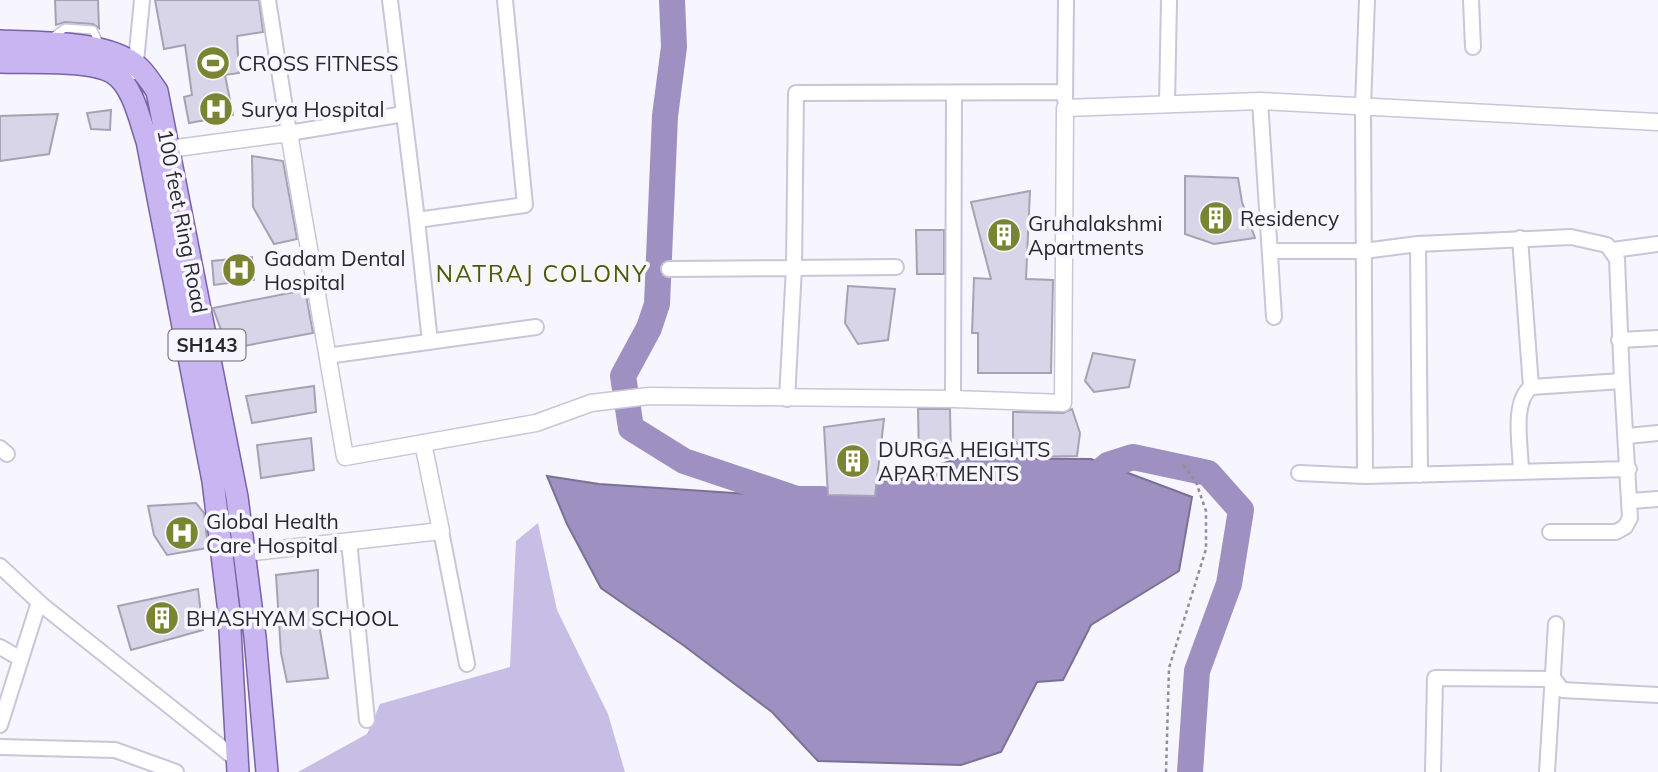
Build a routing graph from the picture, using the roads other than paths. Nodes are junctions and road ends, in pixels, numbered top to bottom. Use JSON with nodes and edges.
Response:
{"nodes":[{"id":1,"x":142,"y":0,"type":"edge"},
{"id":2,"x":268,"y":0,"type":"edge"},
{"id":3,"x":390,"y":0,"type":"edge"},
{"id":4,"x":505,"y":0,"type":"edge"},
{"id":5,"x":1066,"y":0,"type":"edge"},
{"id":6,"x":1169,"y":0,"type":"edge"},
{"id":7,"x":1367,"y":0,"type":"edge"},
{"id":8,"x":1471,"y":0,"type":"edge"},
{"id":9,"x":0,"y":41,"type":"edge"},
{"id":10,"x":1473,"y":47,"type":"dead end"},
{"id":11,"x":0,"y":62,"type":"edge"},
{"id":12,"x":136,"y":65,"type":"junction"},
{"id":13,"x":129,"y":93,"type":"junction"},
{"id":14,"x":954,"y":93,"type":"junction"},
{"id":15,"x":1065,"y":100,"type":"junction"},
{"id":16,"x":1260,"y":101,"type":"junction"},
{"id":17,"x":1167,"y":104,"type":"junction"},
{"id":18,"x":1363,"y":106,"type":"junction"},
{"id":19,"x":404,"y":114,"type":"junction"},
{"id":20,"x":1658,"y":122,"type":"edge"},
{"id":21,"x":289,"y":133,"type":"junction"},
{"id":22,"x":169,"y":149,"type":"junction"},
{"id":23,"x":417,"y":220,"type":"junction"},
{"id":24,"x":1520,"y":238,"type":"junction"},
{"id":25,"x":1418,"y":244,"type":"junction"},
{"id":26,"x":1658,"y":244,"type":"edge"},
{"id":27,"x":1613,"y":250,"type":"junction"},
{"id":28,"x":1270,"y":251,"type":"junction"},
{"id":29,"x":1364,"y":251,"type":"junction"},
{"id":30,"x":794,"y":267,"type":"junction"},
{"id":31,"x":896,"y":267,"type":"dead end"},
{"id":32,"x":669,"y":269,"type":"dead end"},
{"id":33,"x":1274,"y":317,"type":"dead end"},
{"id":34,"x":536,"y":327,"type":"dead end"},
{"id":35,"x":1658,"y":338,"type":"edge"},
{"id":36,"x":1619,"y":340,"type":"junction"},
{"id":37,"x":430,"y":342,"type":"junction"},
{"id":38,"x":327,"y":356,"type":"junction"},
{"id":39,"x":1622,"y":381,"type":"junction"},
{"id":40,"x":1531,"y":387,"type":"junction"},
{"id":41,"x":787,"y":399,"type":"junction"},
{"id":42,"x":953,"y":399,"type":"junction"},
{"id":43,"x":1658,"y":433,"type":"edge"},
{"id":44,"x":1628,"y":436,"type":"junction"},
{"id":45,"x":423,"y":443,"type":"junction"},
{"id":46,"x":1629,"y":469,"type":"junction"},
{"id":47,"x":1521,"y":472,"type":"junction"},
{"id":48,"x":1298,"y":473,"type":"dead end"},
{"id":49,"x":1420,"y":475,"type":"junction"},
{"id":50,"x":1366,"y":476,"type":"junction"},
{"id":51,"x":1658,"y":499,"type":"edge"},
{"id":52,"x":1631,"y":501,"type":"junction"},
{"id":53,"x":441,"y":531,"type":"junction"},
{"id":54,"x":1550,"y":532,"type":"dead end"},
{"id":55,"x":349,"y":541,"type":"junction"},
{"id":56,"x":244,"y":553,"type":"junction"},
{"id":57,"x":222,"y":556,"type":"junction"},
{"id":58,"x":0,"y":566,"type":"edge"},
{"id":59,"x":39,"y":602,"type":"junction"},
{"id":60,"x":1556,"y":624,"type":"dead end"},
{"id":61,"x":0,"y":647,"type":"edge"},
{"id":62,"x":21,"y":659,"type":"junction"},
{"id":63,"x":467,"y":664,"type":"dead end"},
{"id":64,"x":1554,"y":679,"type":"junction"},
{"id":65,"x":1658,"y":695,"type":"edge"},
{"id":66,"x":3,"y":705,"type":"edge"},
{"id":67,"x":367,"y":720,"type":"dead end"},
{"id":68,"x":0,"y":725,"type":"edge"},
{"id":69,"x":0,"y":747,"type":"edge"},
{"id":70,"x":237,"y":766,"type":"edge"},
{"id":71,"x":176,"y":772,"type":"edge"},
{"id":72,"x":267,"y":772,"type":"edge"},
{"id":73,"x":1433,"y":772,"type":"edge"},
{"id":74,"x":1547,"y":772,"type":"edge"}],
"edges":[{"from":1,"to":12,"type":"street"},
{"from":2,"to":21,"type":"street"},
{"from":3,"to":19,"type":"street"},
{"from":4,"to":23,"type":"street"},
{"from":5,"to":15,"type":"street"},
{"from":6,"to":17,"type":"street"},
{"from":7,"to":18,"type":"street"},
{"from":8,"to":10,"type":"street"},
{"from":9,"to":12,"type":"main road","name":"100 feet Ring Road","number":"SH143"},
{"from":11,"to":13,"type":"main road","name":"100 feet Ring Road","number":"SH143"},
{"from":12,"to":13,"type":"street"},
{"from":12,"to":22,"type":"main road","name":"100 feet Ring Road","number":"SH143"},
{"from":13,"to":57,"type":"main road","name":"100 feet Ring Road","number":"SH143"},
{"from":14,"to":15,"type":"street"},
{"from":14,"to":30,"type":"street"},
{"from":14,"to":42,"type":"street"},
{"from":15,"to":17,"type":"street"},
{"from":15,"to":42,"type":"street"},
{"from":16,"to":17,"type":"street"},
{"from":16,"to":18,"type":"street"},
{"from":16,"to":28,"type":"street"},
{"from":18,"to":20,"type":"street"},
{"from":18,"to":29,"type":"street"},
{"from":19,"to":21,"type":"street"},
{"from":19,"to":23,"type":"street"},
{"from":21,"to":22,"type":"street"},
{"from":21,"to":38,"type":"street"},
{"from":22,"to":56,"type":"main road","name":"100 feet Ring Road","number":"SH143"},
{"from":23,"to":37,"type":"street"},
{"from":24,"to":25,"type":"street"},
{"from":24,"to":27,"type":"street"},
{"from":24,"to":40,"type":"street"},
{"from":25,"to":29,"type":"street"},
{"from":25,"to":49,"type":"street"},
{"from":26,"to":27,"type":"street"},
{"from":27,"to":36,"type":"street"},
{"from":28,"to":29,"type":"street"},
{"from":28,"to":33,"type":"street"},
{"from":29,"to":50,"type":"street"},
{"from":30,"to":31,"type":"street"},
{"from":30,"to":32,"type":"street"},
{"from":30,"to":41,"type":"street"},
{"from":34,"to":37,"type":"street"},
{"from":35,"to":36,"type":"street"},
{"from":36,"to":39,"type":"street"},
{"from":37,"to":38,"type":"street"},
{"from":38,"to":45,"type":"street"},
{"from":39,"to":40,"type":"street"},
{"from":39,"to":44,"type":"street"},
{"from":40,"to":47,"type":"street"},
{"from":41,"to":42,"type":"street"},
{"from":41,"to":45,"type":"street"},
{"from":43,"to":44,"type":"street"},
{"from":44,"to":46,"type":"street"},
{"from":45,"to":53,"type":"street"},
{"from":46,"to":47,"type":"street"},
{"from":46,"to":52,"type":"street"},
{"from":47,"to":49,"type":"street"},
{"from":48,"to":50,"type":"street"},
{"from":49,"to":50,"type":"street"},
{"from":51,"to":52,"type":"street"},
{"from":52,"to":54,"type":"street"},
{"from":53,"to":55,"type":"street"},
{"from":53,"to":63,"type":"street"},
{"from":55,"to":56,"type":"street"},
{"from":55,"to":67,"type":"street"},
{"from":56,"to":57,"type":"street"},
{"from":56,"to":72,"type":"main road","name":"100 feet Ring Road","number":"SH143"},
{"from":57,"to":70,"type":"main road","name":"100 feet Ring Road","number":"SH143"},
{"from":58,"to":59,"type":"street"},
{"from":59,"to":62,"type":"street"},
{"from":59,"to":70,"type":"street"},
{"from":60,"to":64,"type":"street"},
{"from":61,"to":62,"type":"street"},
{"from":62,"to":66,"type":"street"},
{"from":64,"to":65,"type":"street"},
{"from":64,"to":73,"type":"street"},
{"from":64,"to":74,"type":"street"},
{"from":66,"to":68,"type":"street"},
{"from":69,"to":71,"type":"street"}]}
